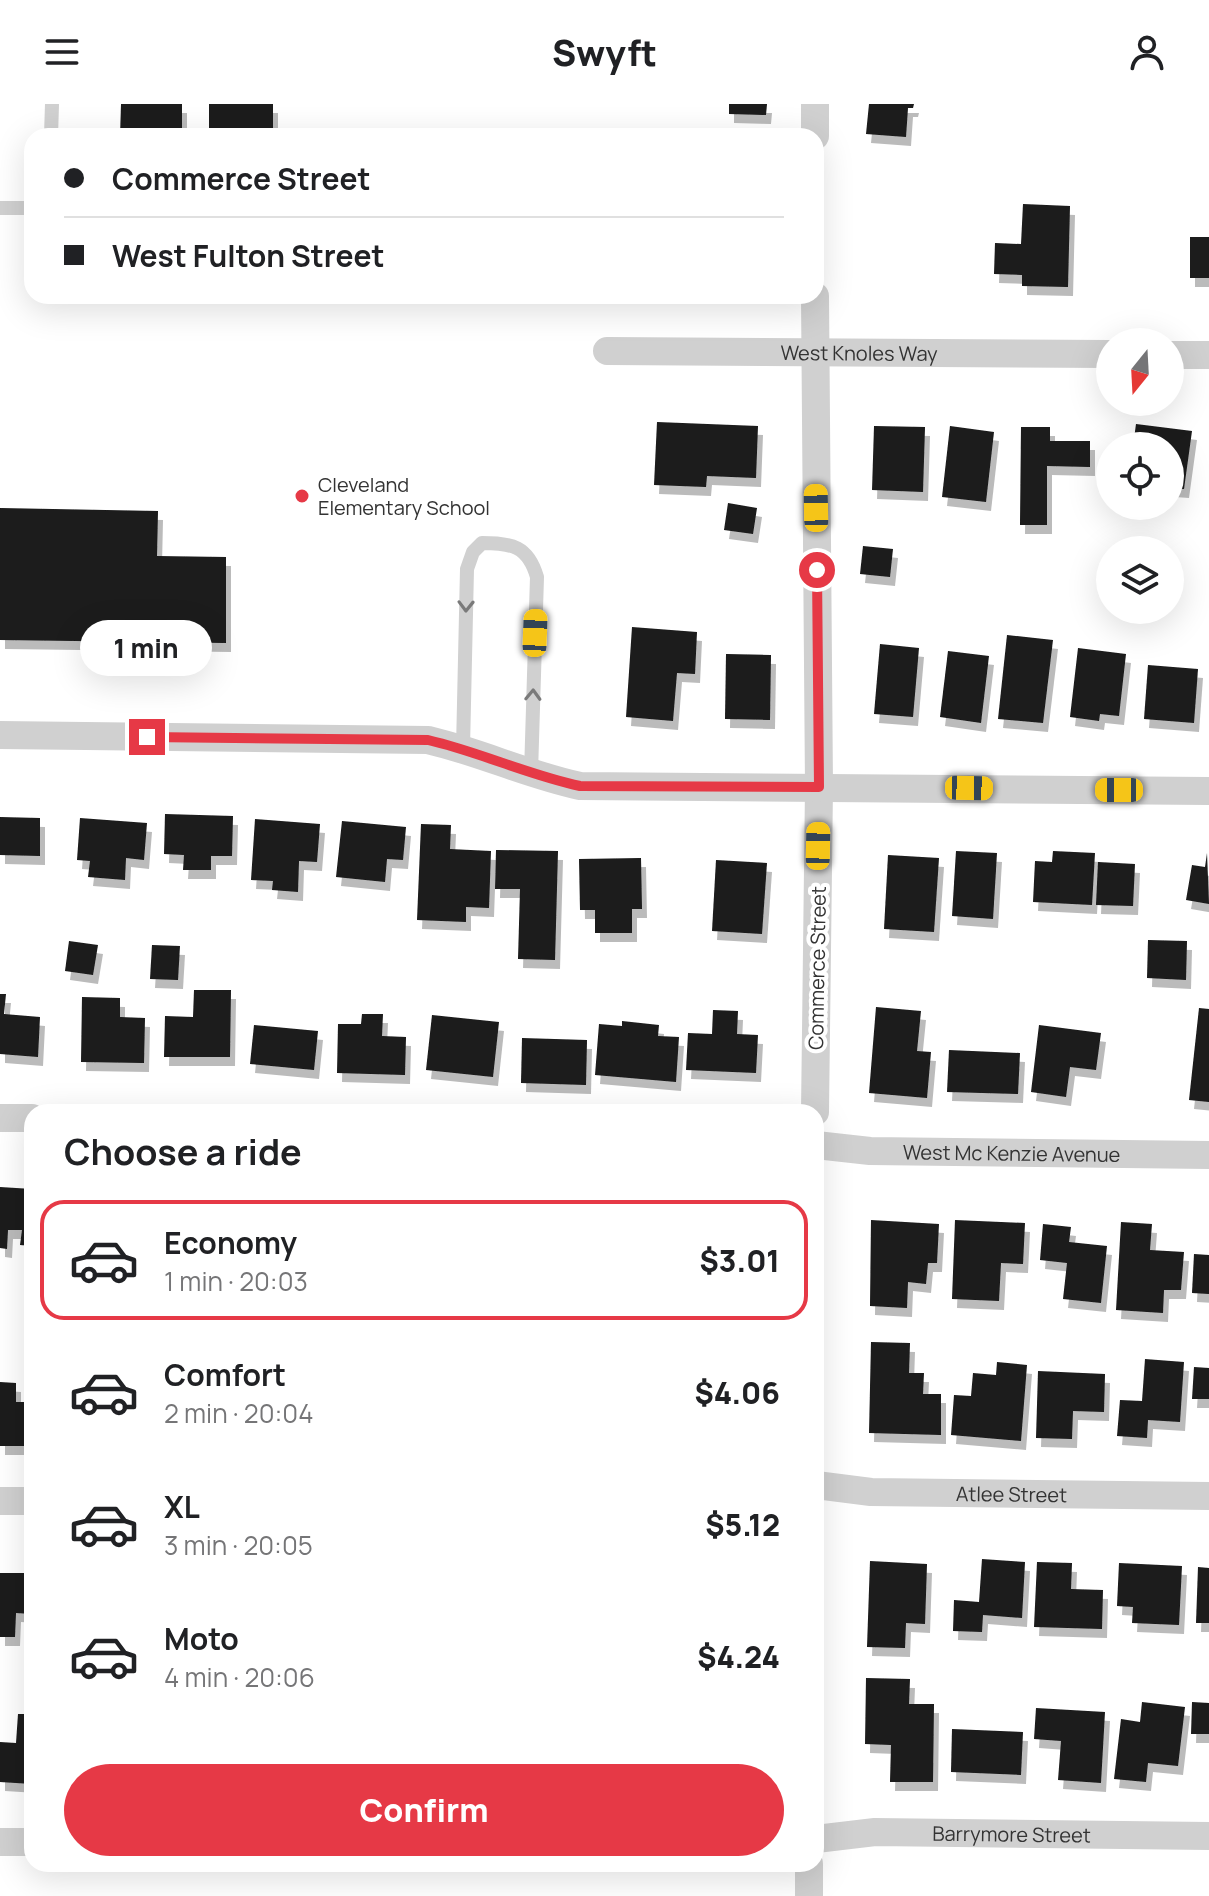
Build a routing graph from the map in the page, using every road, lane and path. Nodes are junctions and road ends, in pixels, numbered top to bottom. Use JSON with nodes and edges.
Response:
{"nodes":[{"id":1,"x":52,"y":104,"type":"edge"},
{"id":2,"x":815,"y":104,"type":"edge"},
{"id":3,"x":51,"y":128,"type":"edge"},
{"id":4,"x":815,"y":128,"type":"edge"},
{"id":5,"x":0,"y":208,"type":"edge"},
{"id":6,"x":24,"y":208,"type":"edge"},
{"id":7,"x":815,"y":304,"type":"edge"},
{"id":8,"x":607,"y":351,"type":"dead end"},
{"id":9,"x":814,"y":353,"type":"junction"},
{"id":10,"x":1096,"y":354,"type":"edge"},
{"id":11,"x":1184,"y":355,"type":"edge"},
{"id":12,"x":1209,"y":355,"type":"edge"},
{"id":13,"x":0,"y":735,"type":"edge"},
{"id":14,"x":463,"y":748,"type":"junction"},
{"id":15,"x":531,"y":773,"type":"junction"},
{"id":16,"x":819,"y":787,"type":"junction"},
{"id":17,"x":1209,"y":791,"type":"edge"},
{"id":18,"x":815,"y":1104,"type":"edge"},
{"id":19,"x":0,"y":1118,"type":"edge"},
{"id":20,"x":24,"y":1118,"type":"edge"},
{"id":21,"x":824,"y":1146,"type":"edge"},
{"id":22,"x":1209,"y":1155,"type":"edge"},
{"id":23,"x":824,"y":1486,"type":"edge"},
{"id":24,"x":1209,"y":1496,"type":"edge"},
{"id":25,"x":0,"y":1501,"type":"edge"},
{"id":26,"x":24,"y":1501,"type":"edge"},
{"id":27,"x":1209,"y":1836,"type":"edge"},
{"id":28,"x":824,"y":1838,"type":"edge"},
{"id":29,"x":0,"y":1842,"type":"edge"},
{"id":30,"x":24,"y":1842,"type":"edge"},
{"id":31,"x":809,"y":1872,"type":"edge"},
{"id":32,"x":809,"y":1896,"type":"edge"}],
"edges":[{"from":1,"to":3,"type":"lane"},
{"from":2,"to":4,"type":"street"},
{"from":5,"to":6,"type":"lane"},
{"from":7,"to":9,"type":"street","name":"Commerce Street"},
{"from":8,"to":9,"type":"street","name":"West Knoles Way"},
{"from":9,"to":10,"type":"street","name":"West Knoles Way"},
{"from":9,"to":16,"type":"street","name":"Commerce Street"},
{"from":11,"to":12,"type":"street"},
{"from":13,"to":14,"type":"street"},
{"from":14,"to":15,"type":"street"},
{"from":15,"to":14,"type":"lane","one_way":true},
{"from":15,"to":16,"type":"street"},
{"from":16,"to":17,"type":"street"},
{"from":16,"to":18,"type":"street","name":"Commerce Street"},
{"from":19,"to":20,"type":"street"},
{"from":21,"to":22,"type":"street","name":"West Mc Kenzie Avenue"},
{"from":23,"to":24,"type":"street","name":"Atlee Street"},
{"from":25,"to":26,"type":"street"},
{"from":27,"to":28,"type":"street","name":"Barrymore Street"},
{"from":29,"to":30,"type":"street"},
{"from":31,"to":32,"type":"street"}]}
